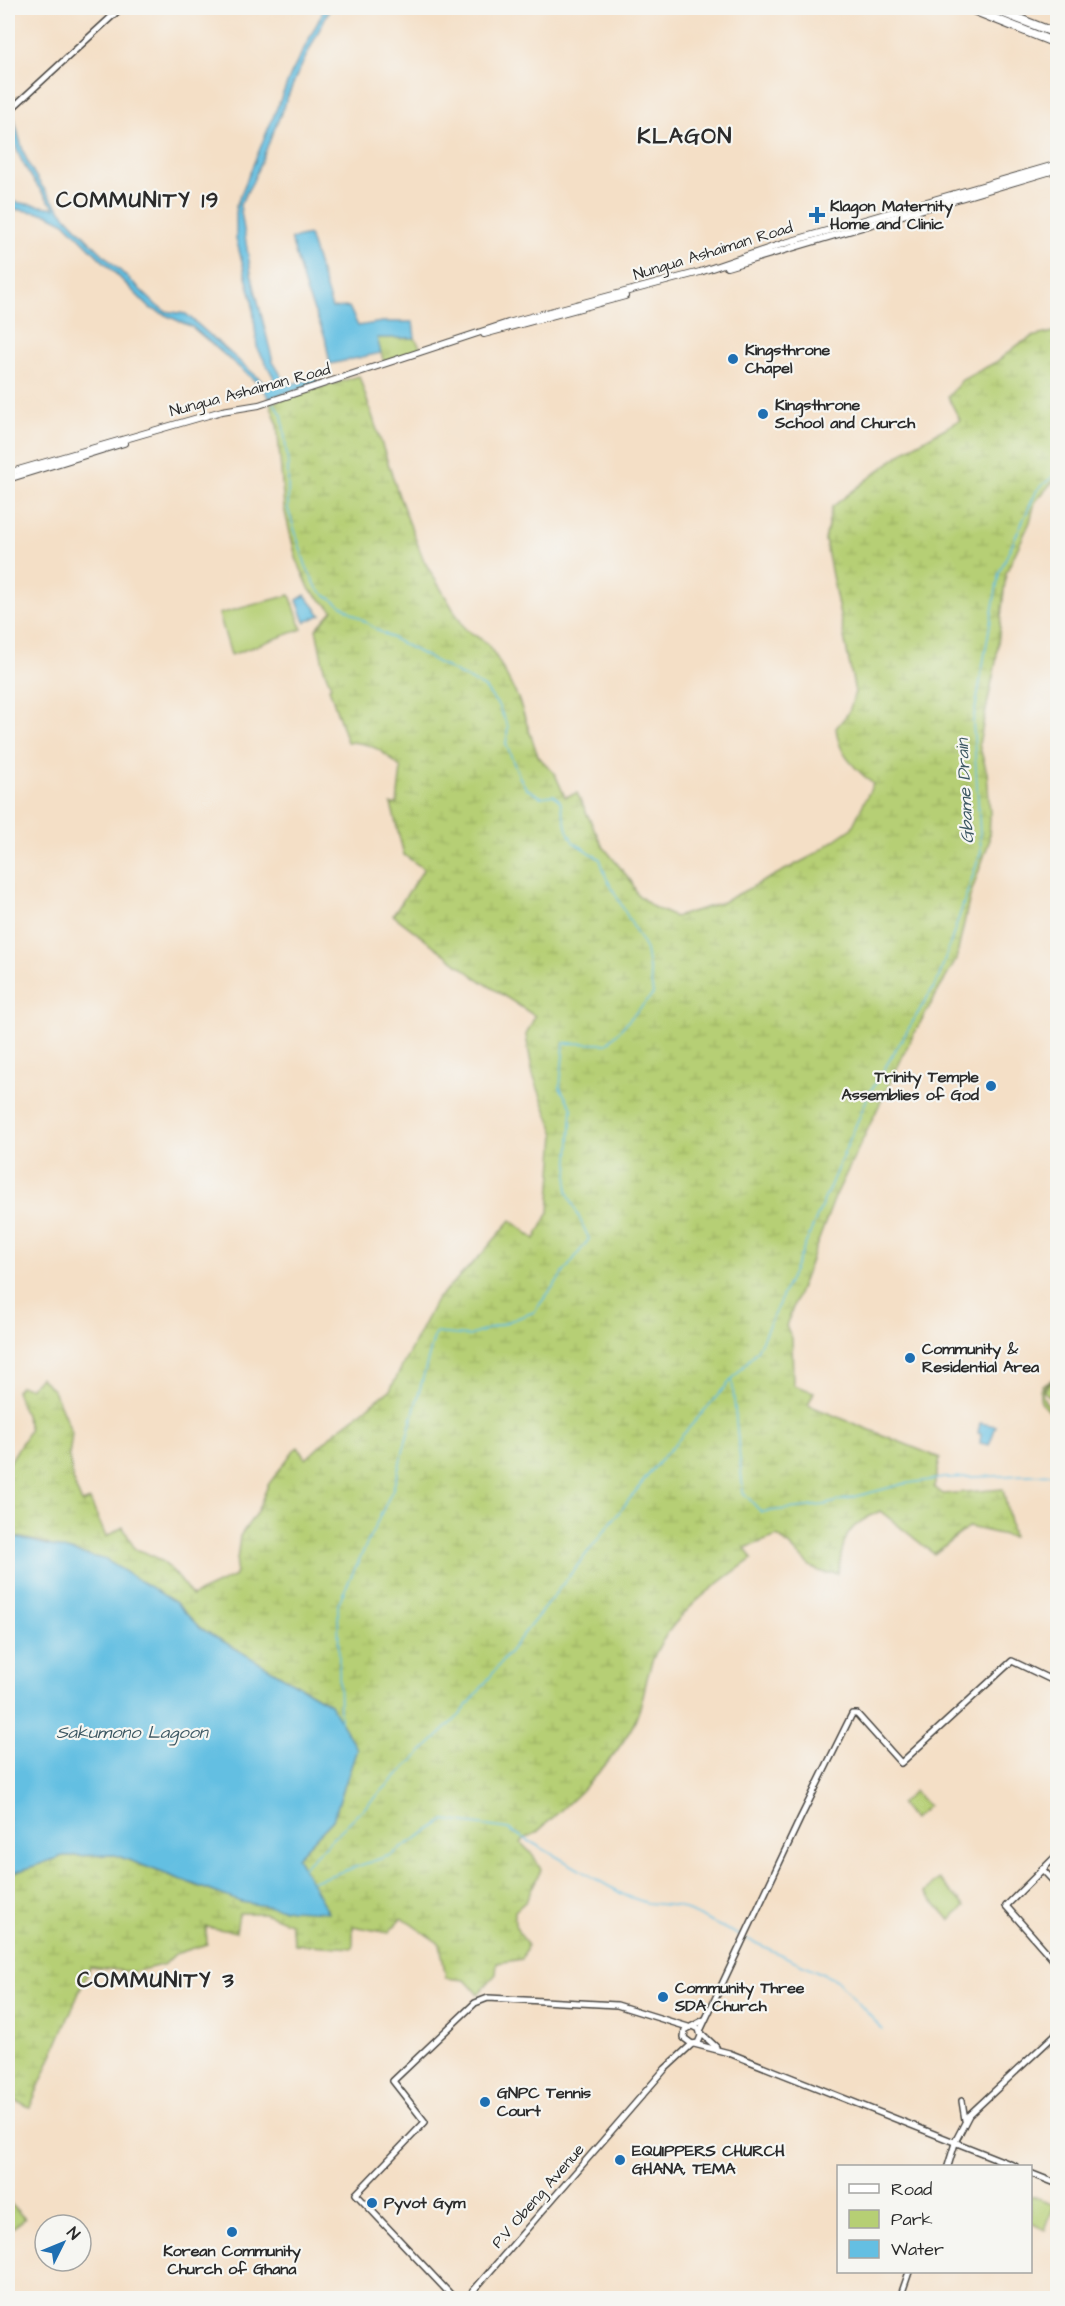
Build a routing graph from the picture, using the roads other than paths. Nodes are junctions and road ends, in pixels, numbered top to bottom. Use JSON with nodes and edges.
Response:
{"nodes":[{"id":1,"x":121,"y":8,"type":"edge"},
{"id":2,"x":968,"y":8,"type":"edge"},
{"id":3,"x":991,"y":8,"type":"edge"},
{"id":4,"x":1058,"y":34,"type":"edge"},
{"id":5,"x":1058,"y":44,"type":"edge"},
{"id":6,"x":8,"y":112,"type":"edge"},
{"id":7,"x":1058,"y":164,"type":"edge"},
{"id":8,"x":1058,"y":169,"type":"edge"},
{"id":9,"x":481,"y":333,"type":"junction"},
{"id":10,"x":125,"y":440,"type":"junction"},
{"id":11,"x":8,"y":474,"type":"edge"},
{"id":12,"x":8,"y":479,"type":"edge"},
{"id":13,"x":1058,"y":1683,"type":"edge"},
{"id":14,"x":1058,"y":1854,"type":"edge"},
{"id":15,"x":1042,"y":1869,"type":"junction"},
{"id":16,"x":1058,"y":1886,"type":"edge"},
{"id":17,"x":1058,"y":1965,"type":"edge"},
{"id":18,"x":708,"y":2017,"type":"junction"},
{"id":19,"x":674,"y":2025,"type":"junction"},
{"id":20,"x":691,"y":2027,"type":"junction"},
{"id":21,"x":701,"y":2032,"type":"junction"},
{"id":22,"x":1058,"y":2032,"type":"edge"},
{"id":23,"x":684,"y":2037,"type":"junction"},
{"id":24,"x":693,"y":2044,"type":"junction"},
{"id":25,"x":720,"y":2049,"type":"junction"},
{"id":26,"x":677,"y":2056,"type":"junction"},
{"id":27,"x":962,"y":2101,"type":"dead end"},
{"id":28,"x":979,"y":2105,"type":"junction"},
{"id":29,"x":965,"y":2120,"type":"junction"},
{"id":30,"x":960,"y":2134,"type":"junction"},
{"id":31,"x":945,"y":2139,"type":"junction"},
{"id":32,"x":956,"y":2144,"type":"junction"},
{"id":33,"x":968,"y":2148,"type":"junction"},
{"id":34,"x":948,"y":2165,"type":"edge"},
{"id":35,"x":1012,"y":2165,"type":"edge"},
{"id":36,"x":1032,"y":2174,"type":"edge"},
{"id":37,"x":1058,"y":2184,"type":"edge"},
{"id":38,"x":908,"y":2273,"type":"edge"},
{"id":39,"x":454,"y":2298,"type":"edge"},
{"id":40,"x":467,"y":2298,"type":"edge"},
{"id":41,"x":900,"y":2298,"type":"edge"}],
"edges":[{"from":1,"to":6,"type":"street"},
{"from":2,"to":5,"type":"highway"},
{"from":3,"to":4,"type":"highway"},
{"from":7,"to":9,"type":"main road","name":"Nungua Ashaiman Road"},
{"from":8,"to":9,"type":"main road","name":"Nungua Ashaiman Road"},
{"from":9,"to":10,"type":"main road","name":"Nungua Ashaiman Road"},
{"from":10,"to":11,"type":"main road","name":"Nungua Ashaiman Road"},
{"from":10,"to":12,"type":"main road","name":"Nungua Ashaiman Road"},
{"from":13,"to":18,"type":"street"},
{"from":14,"to":15,"type":"street"},
{"from":15,"to":16,"type":"street"},
{"from":15,"to":17,"type":"street"},
{"from":18,"to":20,"type":"street"},
{"from":18,"to":21,"type":"street"},
{"from":19,"to":20,"type":"street"},
{"from":19,"to":23,"type":"street"},
{"from":19,"to":39,"type":"street"},
{"from":20,"to":21,"type":"street"},
{"from":20,"to":23,"type":"street"},
{"from":21,"to":24,"type":"street"},
{"from":21,"to":25,"type":"street"},
{"from":22,"to":28,"type":"street"},
{"from":23,"to":24,"type":"street"},
{"from":23,"to":26,"type":"street"},
{"from":24,"to":25,"type":"street"},
{"from":24,"to":26,"type":"street"},
{"from":25,"to":31,"type":"street"},
{"from":26,"to":40,"type":"street","name":"P.V Obeng Avenue"},
{"from":27,"to":29,"type":"street"},
{"from":28,"to":29,"type":"street"},
{"from":28,"to":30,"type":"street"},
{"from":29,"to":30,"type":"street"},
{"from":30,"to":31,"type":"street"},
{"from":30,"to":32,"type":"street"},
{"from":30,"to":33,"type":"street"},
{"from":31,"to":32,"type":"street"},
{"from":32,"to":33,"type":"street"},
{"from":32,"to":34,"type":"street"},
{"from":33,"to":35,"type":"street"},
{"from":36,"to":37,"type":"street"},
{"from":38,"to":41,"type":"street"}]}
